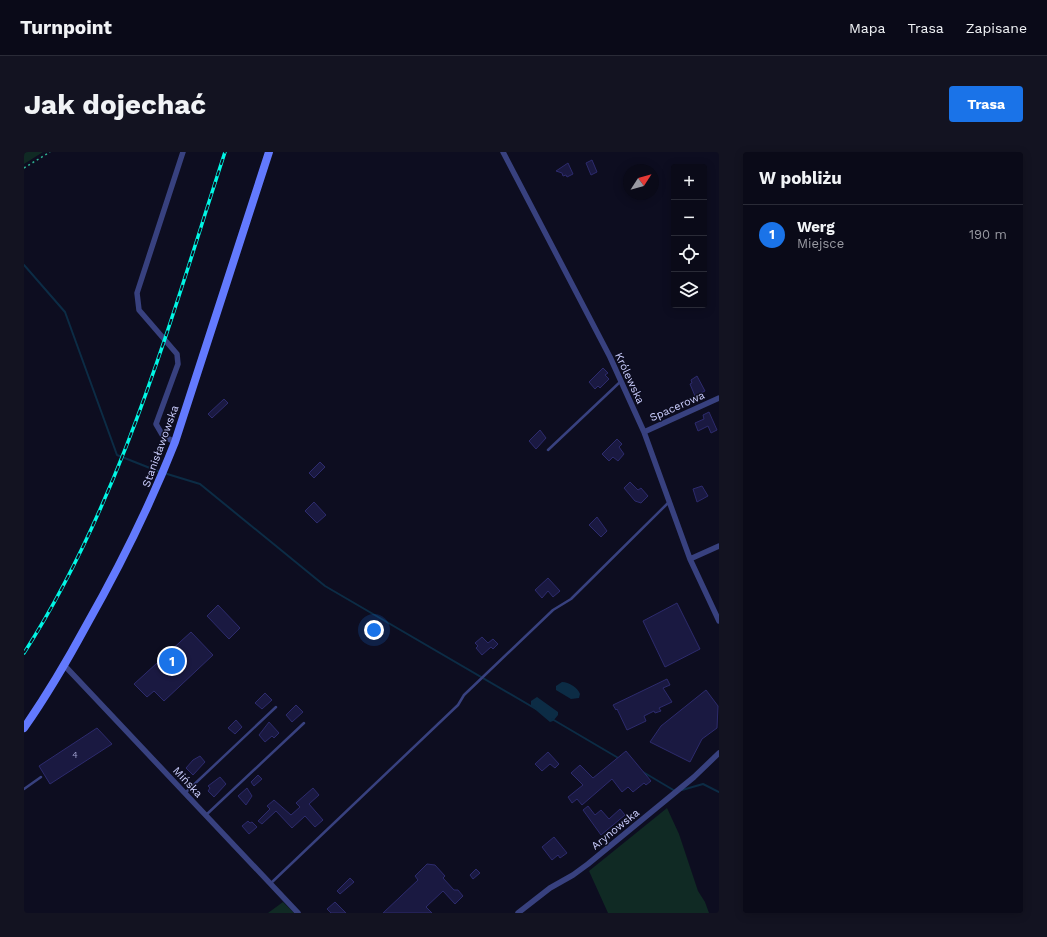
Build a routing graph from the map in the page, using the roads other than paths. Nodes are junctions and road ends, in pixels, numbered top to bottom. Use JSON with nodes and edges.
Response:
{"nodes":[{"id":1,"x":183,"y":152,"type":"edge"},
{"id":2,"x":269,"y":152,"type":"edge"},
{"id":3,"x":503,"y":152,"type":"edge"},
{"id":4,"x":621,"y":381,"type":"junction"},
{"id":5,"x":719,"y":398,"type":"edge"},
{"id":6,"x":644,"y":432,"type":"junction"},
{"id":7,"x":175,"y":442,"type":"junction"},
{"id":8,"x":548,"y":450,"type":"dead end"},
{"id":9,"x":668,"y":503,"type":"junction"},
{"id":10,"x":719,"y":546,"type":"edge"},
{"id":11,"x":690,"y":559,"type":"junction"},
{"id":12,"x":719,"y":621,"type":"edge"},
{"id":13,"x":64,"y":665,"type":"junction"},
{"id":14,"x":276,"y":707,"type":"dead end"},
{"id":15,"x":304,"y":723,"type":"dead end"},
{"id":16,"x":24,"y":728,"type":"edge"},
{"id":17,"x":719,"y":753,"type":"edge"},
{"id":18,"x":41,"y":777,"type":"dead end"},
{"id":19,"x":24,"y":789,"type":"edge"},
{"id":20,"x":185,"y":793,"type":"junction"},
{"id":21,"x":206,"y":815,"type":"junction"},
{"id":22,"x":270,"y":884,"type":"junction"},
{"id":23,"x":298,"y":913,"type":"edge"},
{"id":24,"x":518,"y":913,"type":"edge"}],
"edges":[{"from":1,"to":7,"type":"street"},
{"from":2,"to":7,"type":"street","name":"Stanisławowska"},
{"from":3,"to":4,"type":"street","name":"Królewska"},
{"from":4,"to":6,"type":"street","name":"Królewska"},
{"from":4,"to":8,"type":"lane"},
{"from":5,"to":6,"type":"street","name":"Spacerowa"},
{"from":6,"to":9,"type":"street","name":"Królewska"},
{"from":7,"to":13,"type":"street","name":"Stanisławowska"},
{"from":9,"to":11,"type":"street","name":"Królewska"},
{"from":9,"to":22,"type":"lane"},
{"from":10,"to":11,"type":"street"},
{"from":11,"to":12,"type":"street","name":"Królewska"},
{"from":13,"to":16,"type":"street","name":"Stanisławowska"},
{"from":13,"to":20,"type":"street","name":"Mińska"},
{"from":14,"to":20,"type":"lane"},
{"from":15,"to":21,"type":"lane"},
{"from":17,"to":24,"type":"street","name":"Arynowska"},
{"from":18,"to":19,"type":"lane"},
{"from":20,"to":21,"type":"street","name":"Mińska"},
{"from":21,"to":22,"type":"street","name":"Mińska"},
{"from":22,"to":23,"type":"street","name":"Mińska"}]}
